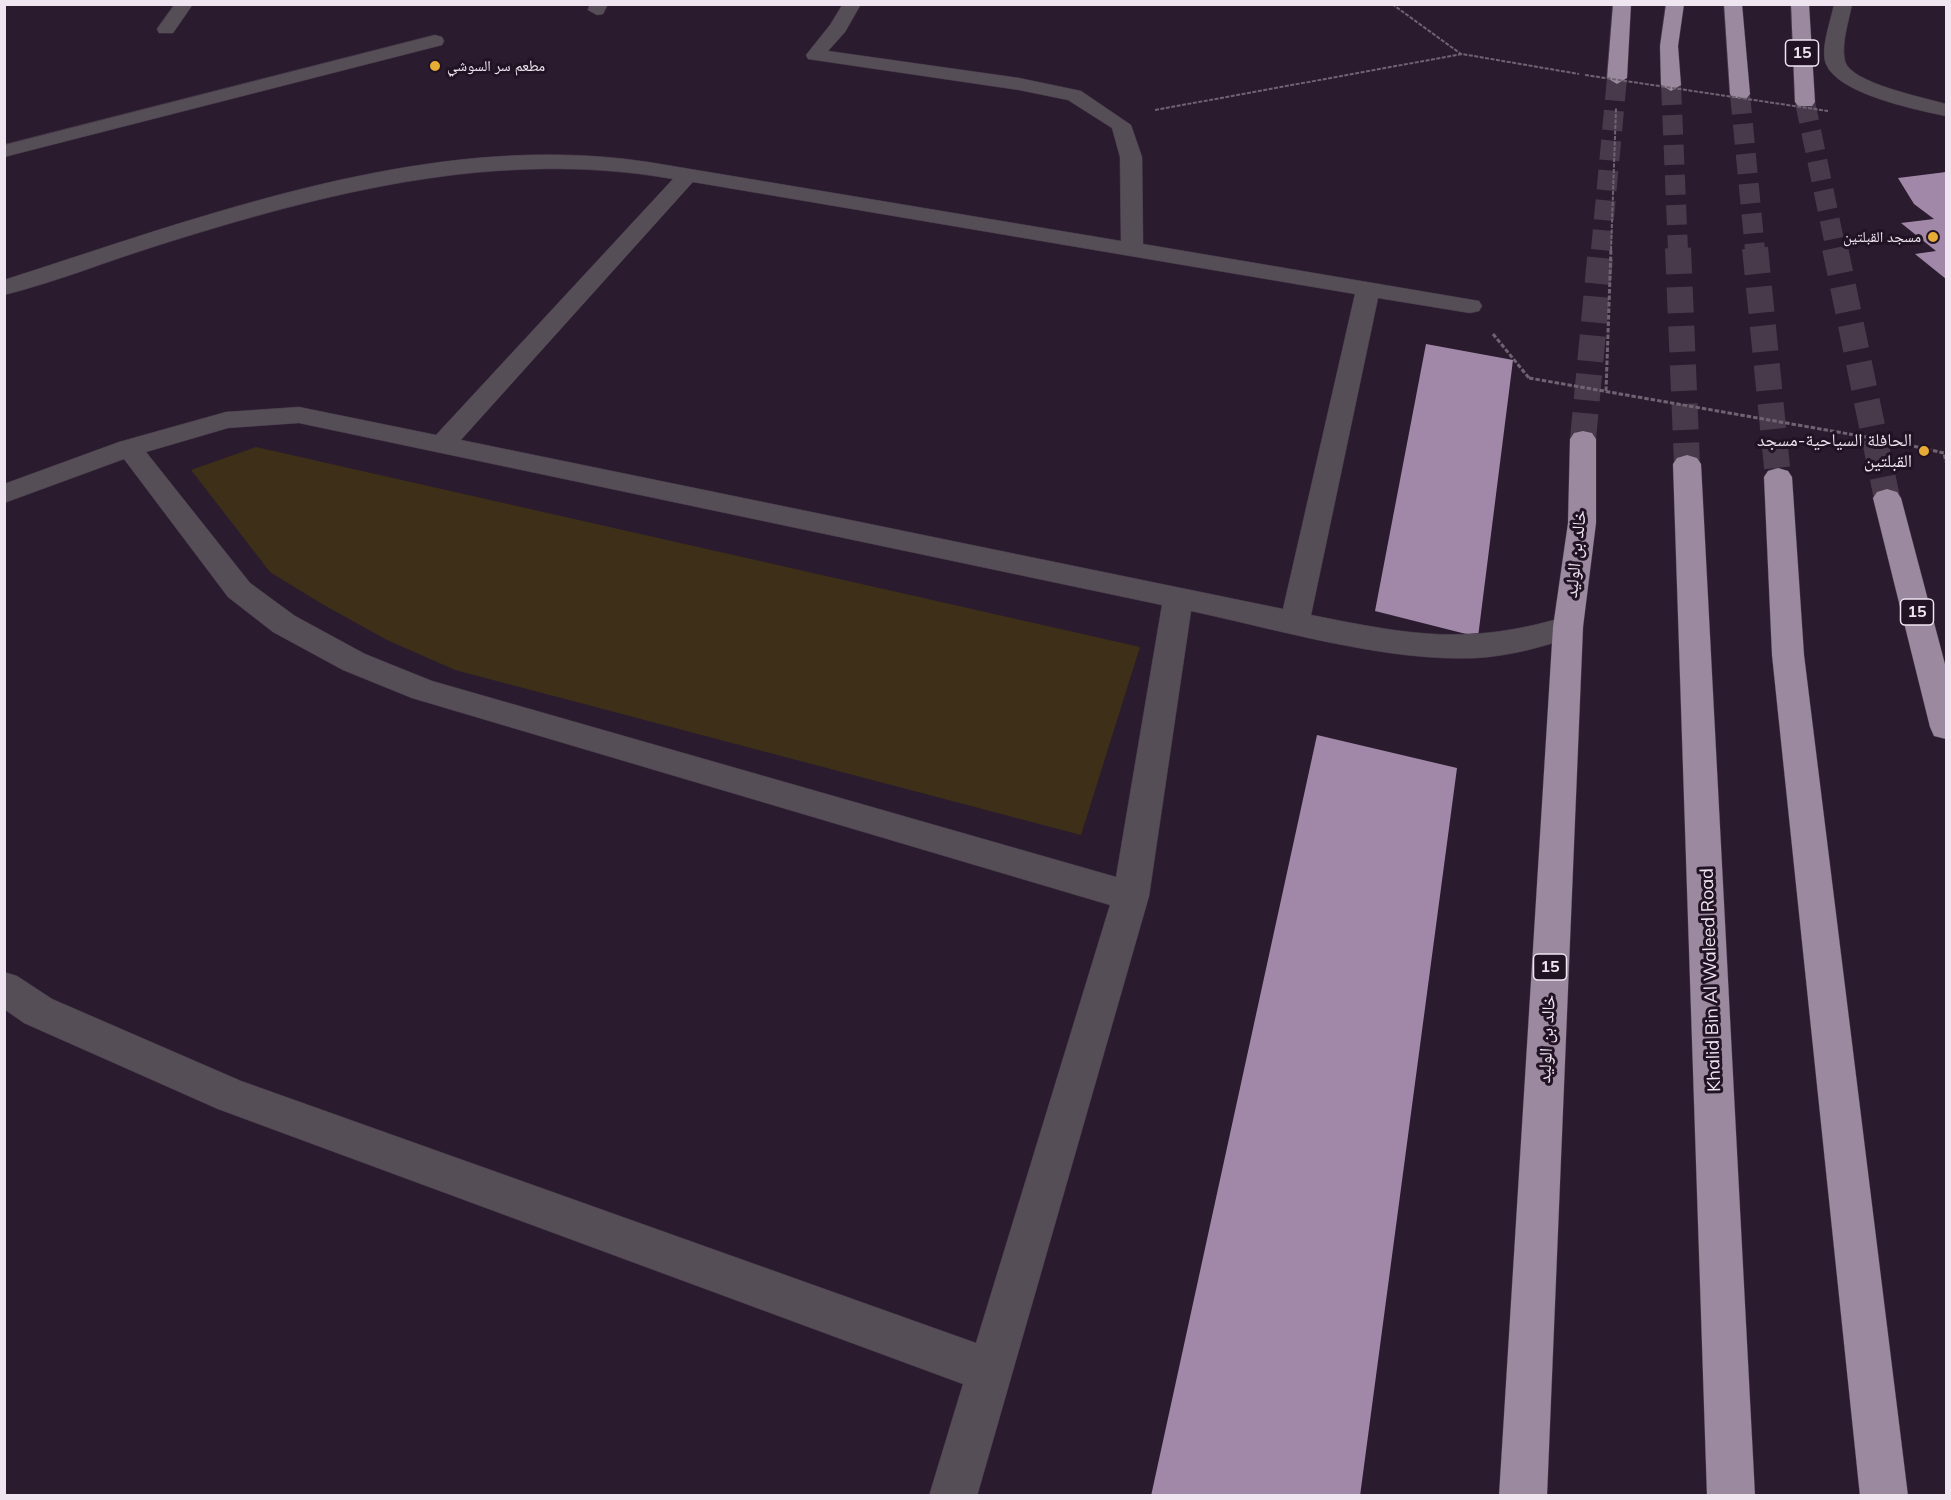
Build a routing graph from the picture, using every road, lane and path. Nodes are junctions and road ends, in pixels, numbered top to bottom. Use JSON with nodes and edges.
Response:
{"nodes":[{"id":1,"x":184,"y":4,"type":"edge"},
{"id":2,"x":852,"y":4,"type":"edge"},
{"id":3,"x":1392,"y":4,"type":"edge"},
{"id":4,"x":1622,"y":4,"type":"edge"},
{"id":5,"x":1675,"y":4,"type":"edge"},
{"id":6,"x":1733,"y":4,"type":"edge"},
{"id":7,"x":1800,"y":4,"type":"edge"},
{"id":8,"x":1843,"y":4,"type":"edge"},
{"id":9,"x":166,"y":29,"type":"dead end"},
{"id":10,"x":435,"y":41,"type":"dead end"},
{"id":11,"x":1461,"y":54,"type":"junction"},
{"id":12,"x":1616,"y":83,"type":"tunnel mouth"},
{"id":13,"x":1671,"y":85,"type":"tunnel mouth"},
{"id":14,"x":1740,"y":94,"type":"tunnel mouth"},
{"id":15,"x":1616,"y":101,"type":"dead end"},
{"id":16,"x":1805,"y":102,"type":"tunnel mouth"},
{"id":17,"x":1947,"y":110,"type":"edge"},
{"id":18,"x":1828,"y":111,"type":"dead end"},
{"id":19,"x":1110,"y":118,"type":"junction"},
{"id":20,"x":4,"y":151,"type":"edge"},
{"id":21,"x":688,"y":175,"type":"junction"},
{"id":22,"x":1132,"y":248,"type":"junction"},
{"id":23,"x":4,"y":288,"type":"edge"},
{"id":24,"x":1368,"y":289,"type":"junction"},
{"id":25,"x":1470,"y":306,"type":"joint"},
{"id":26,"x":1606,"y":391,"type":"junction"},
{"id":27,"x":1582,"y":438,"type":"tunnel mouth"},
{"id":28,"x":1895,"y":442,"type":"joint"},
{"id":29,"x":441,"y":446,"type":"junction"},
{"id":30,"x":129,"y":448,"type":"junction"},
{"id":31,"x":1945,"y":453,"type":"edge"},
{"id":32,"x":1947,"y":462,"type":"edge"},
{"id":33,"x":1687,"y":464,"type":"tunnel mouth"},
{"id":34,"x":1778,"y":477,"type":"tunnel mouth"},
{"id":35,"x":4,"y":494,"type":"edge"},
{"id":36,"x":1887,"y":498,"type":"tunnel mouth"},
{"id":37,"x":1178,"y":600,"type":"junction"},
{"id":38,"x":1295,"y":621,"type":"junction"},
{"id":39,"x":1568,"y":627,"type":"junction"},
{"id":40,"x":1947,"y":727,"type":"edge"},
{"id":41,"x":1131,"y":896,"type":"junction"},
{"id":42,"x":4,"y":988,"type":"edge"},
{"id":43,"x":990,"y":1371,"type":"junction"},
{"id":44,"x":953,"y":1496,"type":"edge"},
{"id":45,"x":1523,"y":1496,"type":"edge"},
{"id":46,"x":1731,"y":1496,"type":"edge"},
{"id":47,"x":1884,"y":1496,"type":"edge"}],
"edges":[{"from":1,"to":9,"type":"street"},
{"from":2,"to":19,"type":"street"},
{"from":3,"to":11,"type":"path"},
{"from":4,"to":12,"type":"highway"},
{"from":5,"to":13,"type":"highway"},
{"from":6,"to":14,"type":"highway"},
{"from":7,"to":16,"type":"highway","number":"15"},
{"from":8,"to":17,"type":"street"},
{"from":10,"to":20,"type":"street"},
{"from":11,"to":18,"type":"path","bridge":true},
{"from":11,"to":19,"type":"path"},
{"from":15,"to":26,"type":"path"},
{"from":19,"to":22,"type":"street"},
{"from":21,"to":22,"type":"street"},
{"from":21,"to":23,"type":"street"},
{"from":21,"to":29,"type":"street"},
{"from":22,"to":24,"type":"street"},
{"from":24,"to":25,"type":"street"},
{"from":24,"to":38,"type":"street"},
{"from":25,"to":26,"type":"path","bridge":true},
{"from":26,"to":28,"type":"path","bridge":true},
{"from":27,"to":39,"type":"highway","name":"خالد بن الوليد","number":"15"},
{"from":28,"to":31,"type":"path"},
{"from":29,"to":30,"type":"street"},
{"from":29,"to":37,"type":"street"},
{"from":30,"to":35,"type":"street"},
{"from":30,"to":41,"type":"street"},
{"from":31,"to":32,"type":"path"},
{"from":33,"to":46,"type":"highway","name":"Khalid Bin Al Waleed Road"},
{"from":34,"to":47,"type":"highway"},
{"from":36,"to":40,"type":"highway","number":"15"},
{"from":37,"to":38,"type":"street"},
{"from":37,"to":41,"type":"street"},
{"from":38,"to":39,"type":"street"},
{"from":39,"to":45,"type":"highway","name":"خالد بن الوليد","number":"15"},
{"from":41,"to":43,"type":"street"},
{"from":42,"to":43,"type":"street"},
{"from":43,"to":44,"type":"street"}]}
